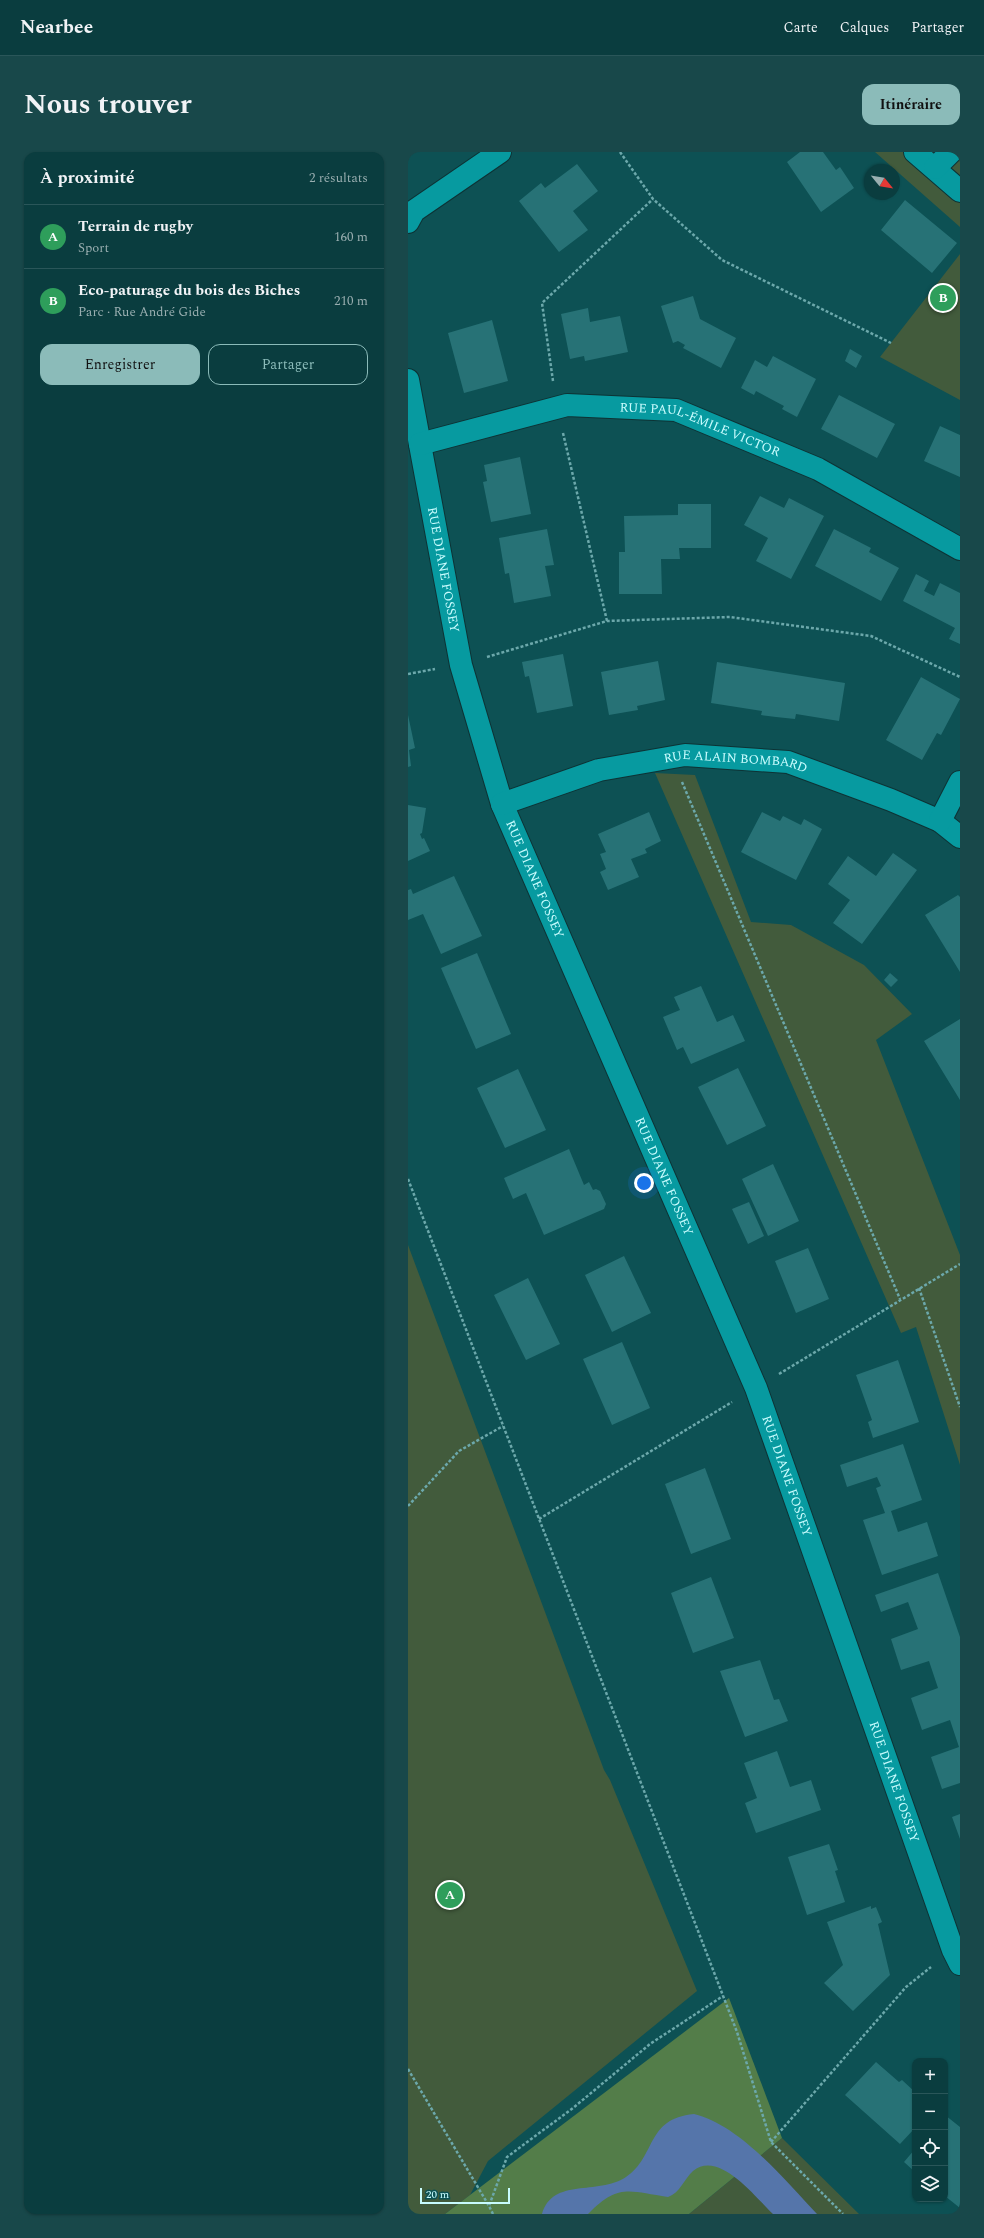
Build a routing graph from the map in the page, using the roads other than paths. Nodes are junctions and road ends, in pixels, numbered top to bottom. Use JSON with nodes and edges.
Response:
{"nodes":[{"id":1,"x":500,"y":152,"type":"edge"},
{"id":2,"x":915,"y":152,"type":"edge"},
{"id":3,"x":951,"y":152,"type":"edge"},
{"id":4,"x":935,"y":168,"type":"junction"},
{"id":5,"x":960,"y":191,"type":"edge"},
{"id":6,"x":408,"y":222,"type":"edge"},
{"id":7,"x":408,"y":380,"type":"edge"},
{"id":8,"x":420,"y":444,"type":"junction"},
{"id":9,"x":960,"y":549,"type":"edge"},
{"id":10,"x":960,"y":782,"type":"edge"},
{"id":11,"x":502,"y":804,"type":"junction"},
{"id":12,"x":940,"y":821,"type":"junction"},
{"id":13,"x":960,"y":837,"type":"edge"},
{"id":14,"x":956,"y":1957,"type":"edge"}],
"edges":[{"from":1,"to":6,"type":"street"},
{"from":2,"to":4,"type":"street"},
{"from":3,"to":4,"type":"street"},
{"from":4,"to":5,"type":"street"},
{"from":7,"to":8,"type":"street","name":"RUE DIANE FOSSEY"},
{"from":8,"to":9,"type":"street","name":"RUE PAUL-ÉMILE VICTOR"},
{"from":8,"to":11,"type":"street","name":"RUE DIANE FOSSEY"},
{"from":10,"to":12,"type":"street"},
{"from":11,"to":12,"type":"street","name":"RUE ALAIN BOMBARD"},
{"from":11,"to":14,"type":"street","name":"RUE DIANE FOSSEY"},
{"from":12,"to":13,"type":"street","name":"RUE ALAIN BOMBARD"}]}
